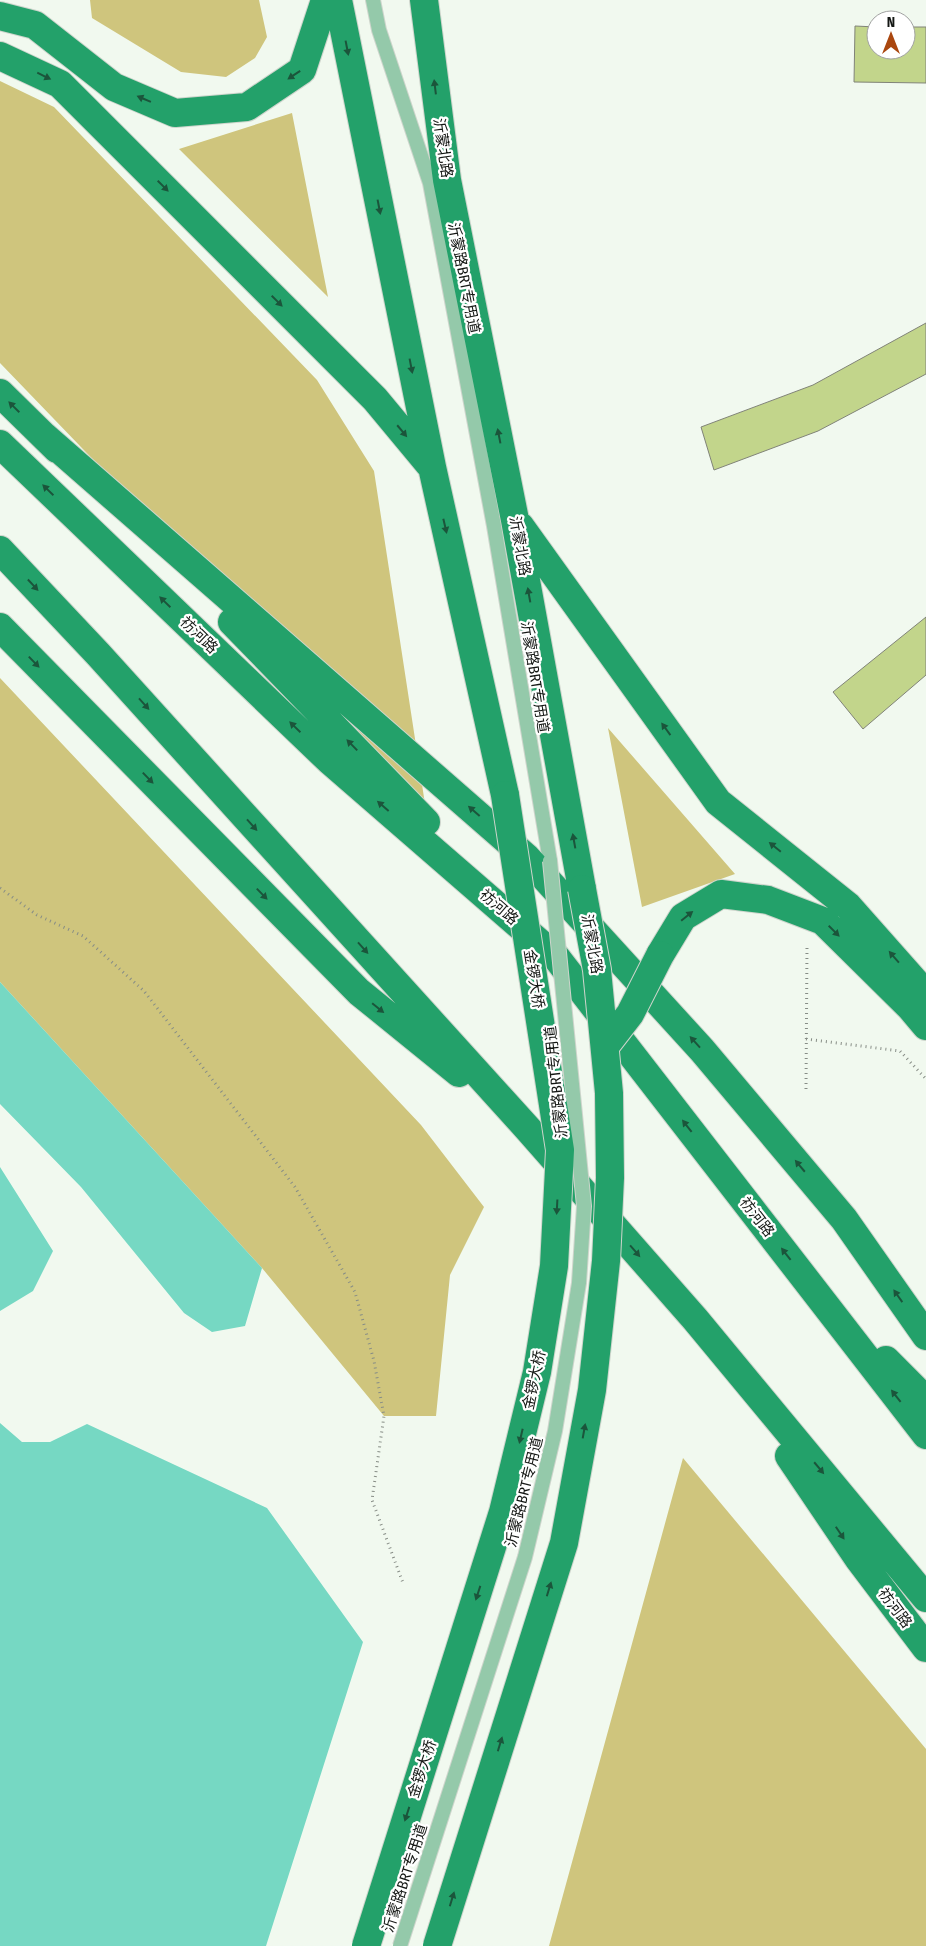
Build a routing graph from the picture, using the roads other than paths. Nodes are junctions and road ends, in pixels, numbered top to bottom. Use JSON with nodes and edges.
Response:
{"nodes":[{"id":1,"x":326,"y":0,"type":"edge"},
{"id":2,"x":338,"y":0,"type":"edge"},
{"id":3,"x":373,"y":0,"type":"edge"},
{"id":4,"x":424,"y":0,"type":"edge"},
{"id":5,"x":0,"y":16,"type":"edge"},
{"id":6,"x":0,"y":56,"type":"edge"},
{"id":7,"x":0,"y":394,"type":"edge"},
{"id":8,"x":44,"y":436,"type":"junction"},
{"id":9,"x":0,"y":444,"type":"edge"},
{"id":10,"x":432,"y":467,"type":"junction"},
{"id":11,"x":515,"y":520,"type":"junction"},
{"id":12,"x":0,"y":550,"type":"edge"},
{"id":13,"x":0,"y":627,"type":"edge"},
{"id":14,"x":556,"y":956,"type":"junction"},
{"id":15,"x":926,"y":994,"type":"edge"},
{"id":16,"x":926,"y":1026,"type":"edge"},
{"id":17,"x":606,"y":1045,"type":"junction"},
{"id":18,"x":528,"y":1129,"type":"junction"},
{"id":19,"x":804,"y":1277,"type":"junction"},
{"id":20,"x":695,"y":1319,"type":"junction"},
{"id":21,"x":926,"y":1336,"type":"edge"},
{"id":22,"x":926,"y":1400,"type":"edge"},
{"id":23,"x":926,"y":1435,"type":"edge"},
{"id":24,"x":926,"y":1598,"type":"edge"},
{"id":25,"x":926,"y":1648,"type":"edge"},
{"id":26,"x":366,"y":1946,"type":"edge"},
{"id":27,"x":400,"y":1946,"type":"edge"},
{"id":28,"x":437,"y":1946,"type":"edge"}],
"edges":[{"from":1,"to":5,"type":"main road","one_way":true},
{"from":2,"to":10,"type":"main road","one_way":true},
{"from":3,"to":27,"type":"lane","name":"沂蒙路BRT专用道","bridge":true},
{"from":11,"to":4,"type":"main road","name":"沂蒙北路","one_way":true},
{"from":6,"to":10,"type":"main road","one_way":true},
{"from":8,"to":7,"type":"main road","one_way":true},
{"from":14,"to":8,"type":"main road","one_way":true},
{"from":21,"to":8,"type":"main road","one_way":true},
{"from":14,"to":9,"type":"main road","name":"祊河路","one_way":true},
{"from":10,"to":26,"type":"main road","name":"金锣大桥","one_way":true,"bridge":true},
{"from":15,"to":11,"type":"main road","one_way":true},
{"from":17,"to":11,"type":"main road","name":"沂蒙北路","one_way":true,"bridge":true},
{"from":12,"to":18,"type":"main road","name":"祊河路","one_way":true},
{"from":13,"to":18,"type":"main road","one_way":true},
{"from":19,"to":14,"type":"main road","name":"祊河路","one_way":true},
{"from":17,"to":16,"type":"main road","one_way":true,"bridge":true},
{"from":28,"to":17,"type":"main road","name":"沂蒙北路","one_way":true,"bridge":true},
{"from":18,"to":20,"type":"main road","name":"祊河路","one_way":true},
{"from":19,"to":22,"type":"main road"},
{"from":23,"to":19,"type":"main road","name":"祊河路","one_way":true},
{"from":20,"to":24,"type":"main road","name":"祊河路","one_way":true},
{"from":20,"to":25,"type":"main road","name":"祊河路","one_way":true}]}
